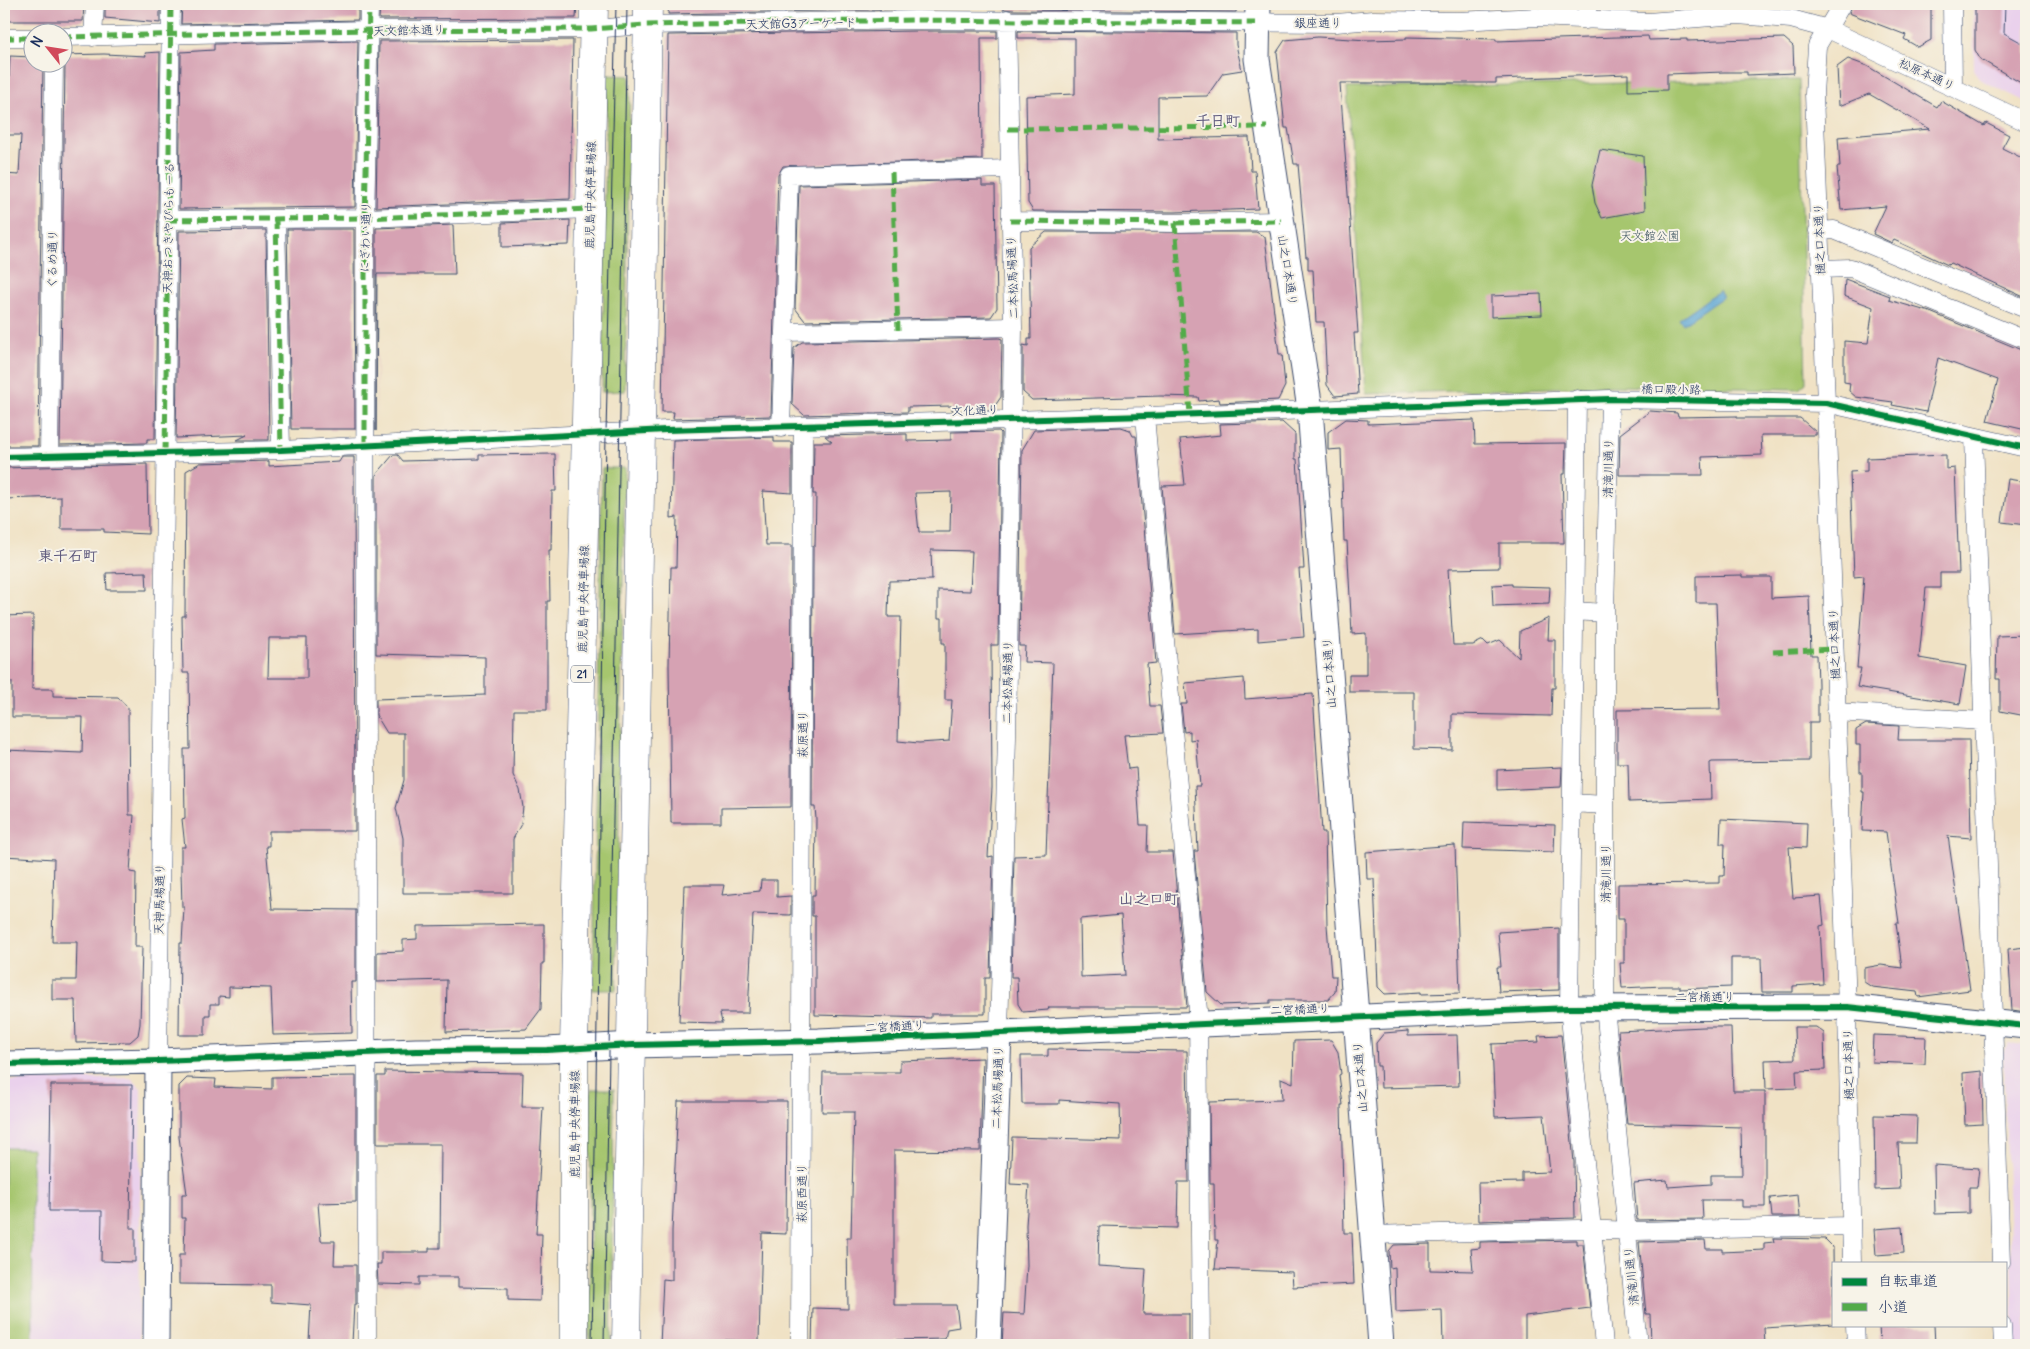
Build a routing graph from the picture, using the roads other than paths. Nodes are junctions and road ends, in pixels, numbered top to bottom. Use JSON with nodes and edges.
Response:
{"nodes":[{"id":1,"x":94,"y":4,"type":"edge"},
{"id":2,"x":171,"y":4,"type":"edge"},
{"id":3,"x":369,"y":4,"type":"edge"},
{"id":4,"x":1842,"y":4,"type":"edge"},
{"id":5,"x":1952,"y":4,"type":"edge"},
{"id":6,"x":916,"y":12,"type":"edge"},
{"id":7,"x":1587,"y":12,"type":"edge"},
{"id":8,"x":1257,"y":13,"type":"edge"},
{"id":9,"x":647,"y":14,"type":"edge"},
{"id":10,"x":592,"y":16,"type":"edge"},
{"id":11,"x":1007,"y":19,"type":"junction"},
{"id":12,"x":1828,"y":29,"type":"junction"},
{"id":13,"x":368,"y":30,"type":"junction"},
{"id":14,"x":171,"y":34,"type":"junction"},
{"id":15,"x":93,"y":37,"type":"junction"},
{"id":16,"x":4,"y":38,"type":"edge"},
{"id":17,"x":22,"y":38,"type":"edge"},
{"id":18,"x":72,"y":38,"type":"edge"},
{"id":19,"x":54,"y":72,"type":"edge"},
{"id":20,"x":1953,"y":86,"type":"junction"},
{"id":21,"x":2026,"y":122,"type":"edge"},
{"id":22,"x":1009,"y":169,"type":"junction"},
{"id":23,"x":590,"y":210,"type":"junction"},
{"id":24,"x":365,"y":218,"type":"junction"},
{"id":25,"x":276,"y":219,"type":"junction"},
{"id":26,"x":168,"y":220,"type":"junction"},
{"id":27,"x":1010,"y":221,"type":"junction"},
{"id":28,"x":1281,"y":221,"type":"junction"},
{"id":29,"x":1818,"y":231,"type":"junction"},
{"id":30,"x":1820,"y":269,"type":"junction"},
{"id":31,"x":2026,"y":309,"type":"edge"},
{"id":32,"x":1013,"y":327,"type":"junction"},
{"id":33,"x":785,"y":332,"type":"junction"},
{"id":34,"x":2026,"y":340,"type":"edge"},
{"id":35,"x":1577,"y":399,"type":"junction"},
{"id":36,"x":1610,"y":399,"type":"junction"},
{"id":37,"x":1826,"y":403,"type":"junction"},
{"id":38,"x":1310,"y":409,"type":"junction"},
{"id":39,"x":1145,"y":416,"type":"junction"},
{"id":40,"x":1010,"y":420,"type":"junction"},
{"id":41,"x":803,"y":427,"type":"junction"},
{"id":42,"x":781,"y":428,"type":"junction"},
{"id":43,"x":641,"y":431,"type":"junction"},
{"id":44,"x":587,"y":435,"type":"junction"},
{"id":45,"x":1974,"y":437,"type":"junction"},
{"id":46,"x":364,"y":445,"type":"junction"},
{"id":47,"x":2026,"y":448,"type":"edge"},
{"id":48,"x":280,"y":450,"type":"junction"},
{"id":49,"x":165,"y":453,"type":"junction"},
{"id":50,"x":49,"y":455,"type":"junction"},
{"id":51,"x":4,"y":457,"type":"edge"},
{"id":52,"x":1574,"y":612,"type":"junction"},
{"id":53,"x":1605,"y":613,"type":"junction"},
{"id":54,"x":1836,"y":712,"type":"junction"},
{"id":55,"x":1983,"y":721,"type":"junction"},
{"id":56,"x":1572,"y":803,"type":"junction"},
{"id":57,"x":1605,"y":805,"type":"junction"},
{"id":58,"x":1605,"y":1007,"type":"junction"},
{"id":59,"x":1847,"y":1007,"type":"junction"},
{"id":60,"x":1569,"y":1008,"type":"junction"},
{"id":61,"x":1356,"y":1017,"type":"junction"},
{"id":62,"x":1993,"y":1023,"type":"junction"},
{"id":63,"x":1199,"y":1024,"type":"junction"},
{"id":64,"x":2026,"y":1026,"type":"edge"},
{"id":65,"x":998,"y":1032,"type":"junction"},
{"id":66,"x":802,"y":1041,"type":"junction"},
{"id":67,"x":632,"y":1045,"type":"junction"},
{"id":68,"x":574,"y":1049,"type":"junction"},
{"id":69,"x":367,"y":1052,"type":"junction"},
{"id":70,"x":158,"y":1061,"type":"junction"},
{"id":71,"x":4,"y":1064,"type":"edge"},
{"id":72,"x":1850,"y":1226,"type":"junction"},
{"id":73,"x":1591,"y":1229,"type":"junction"},
{"id":74,"x":1626,"y":1230,"type":"junction"},
{"id":75,"x":1373,"y":1235,"type":"junction"},
{"id":76,"x":1852,"y":1262,"type":"edge"},
{"id":77,"x":2001,"y":1262,"type":"edge"},
{"id":78,"x":1855,"y":1326,"type":"edge"},
{"id":79,"x":2002,"y":1326,"type":"edge"},
{"id":80,"x":156,"y":1345,"type":"edge"},
{"id":81,"x":366,"y":1345,"type":"edge"},
{"id":82,"x":574,"y":1345,"type":"edge"},
{"id":83,"x":626,"y":1345,"type":"edge"},
{"id":84,"x":800,"y":1345,"type":"edge"},
{"id":85,"x":988,"y":1345,"type":"edge"},
{"id":86,"x":1200,"y":1345,"type":"edge"},
{"id":87,"x":1381,"y":1345,"type":"edge"},
{"id":88,"x":1604,"y":1345,"type":"edge"},
{"id":89,"x":1638,"y":1345,"type":"edge"},
{"id":90,"x":1856,"y":1345,"type":"edge"},
{"id":91,"x":2003,"y":1345,"type":"edge"}],
"edges":[{"from":1,"to":15,"type":"street"},
{"from":2,"to":14,"type":"street","name":"天神おつきやぴらもーる"},
{"from":3,"to":13,"type":"street","name":"にぎわい通り"},
{"from":4,"to":12,"type":"street","name":"樋之口本通り"},
{"from":5,"to":20,"type":"street"},
{"from":6,"to":9,"type":"street","name":"天文館G3アーケード"},
{"from":6,"to":11,"type":"street","name":"天文館G3アーケード"},
{"from":7,"to":8,"type":"street","name":"銀座通り"},
{"from":7,"to":12,"type":"street","name":"銀座通り"},
{"from":8,"to":11,"type":"street","name":"天文館G3アーケード"},
{"from":8,"to":28,"type":"street","name":"山之口本通り"},
{"from":9,"to":10,"type":"street","name":"天文館本通り"},
{"from":9,"to":43,"type":"main road"},
{"from":10,"to":13,"type":"street","name":"天文館本通り"},
{"from":10,"to":23,"type":"main road","name":"鹿児島中央停車場線","number":"21"},
{"from":11,"to":22,"type":"street","name":"二本松馬場通り"},
{"from":12,"to":20,"type":"street","name":"松原本通り"},
{"from":12,"to":29,"type":"street","name":"樋之口本通り"},
{"from":13,"to":14,"type":"street","name":"天文館本通り"},
{"from":13,"to":24,"type":"street","name":"にぎわい通り"},
{"from":14,"to":15,"type":"street","name":"天文館本通り"},
{"from":14,"to":26,"type":"street","name":"天神おつきやぴらもーる"},
{"from":15,"to":18,"type":"street","name":"天文館本通り"},
{"from":16,"to":17,"type":"street"},
{"from":19,"to":50,"type":"street","name":"ぐるめ通り"},
{"from":20,"to":21,"type":"street","name":"松原本通り"},
{"from":22,"to":27,"type":"street","name":"二本松馬場通り"},
{"from":22,"to":33,"type":"street"},
{"from":23,"to":24,"type":"street"},
{"from":23,"to":44,"type":"main road","name":"鹿児島中央停車場線","number":"21"},
{"from":24,"to":25,"type":"street"},
{"from":24,"to":46,"type":"street","name":"にぎわい通り"},
{"from":25,"to":26,"type":"street"},
{"from":25,"to":48,"type":"street"},
{"from":26,"to":49,"type":"street","name":"天神おつきやぴらもーる"},
{"from":27,"to":28,"type":"street"},
{"from":27,"to":32,"type":"street","name":"二本松馬場通り"},
{"from":28,"to":38,"type":"street","name":"山之口本通り"},
{"from":29,"to":30,"type":"street","name":"樋之口本通り"},
{"from":29,"to":31,"type":"street"},
{"from":30,"to":34,"type":"street"},
{"from":30,"to":37,"type":"street","name":"樋之口本通り"},
{"from":32,"to":33,"type":"street"},
{"from":32,"to":40,"type":"street","name":"二本松馬場通り"},
{"from":33,"to":42,"type":"street"},
{"from":35,"to":36,"type":"street","name":"橋口殿小路"},
{"from":35,"to":38,"type":"street","name":"橋口殿小路"},
{"from":35,"to":52,"type":"street"},
{"from":36,"to":37,"type":"street","name":"橋口殿小路"},
{"from":36,"to":53,"type":"street","name":"清滝川通り"},
{"from":37,"to":45,"type":"street","name":"橋口殿小路"},
{"from":37,"to":54,"type":"street","name":"樋之口本通り"},
{"from":38,"to":39,"type":"street","name":"文化通り"},
{"from":38,"to":61,"type":"street","name":"山之口本通り"},
{"from":39,"to":40,"type":"street","name":"文化通り"},
{"from":39,"to":63,"type":"street"},
{"from":40,"to":41,"type":"street","name":"文化通り"},
{"from":40,"to":65,"type":"street","name":"二本松馬場通り"},
{"from":41,"to":42,"type":"street","name":"文化通り"},
{"from":41,"to":66,"type":"street","name":"萩原通り"},
{"from":42,"to":43,"type":"street","name":"文化通り"},
{"from":43,"to":44,"type":"street","name":"文化通り"},
{"from":43,"to":67,"type":"main road"},
{"from":44,"to":46,"type":"street","name":"文化通り"},
{"from":44,"to":68,"type":"main road","name":"鹿児島中央停車場線","number":"21"},
{"from":45,"to":47,"type":"street","name":"橋口殿小路"},
{"from":45,"to":55,"type":"street"},
{"from":46,"to":48,"type":"street","name":"文化通り"},
{"from":46,"to":69,"type":"street","name":"にぎわい通り"},
{"from":48,"to":49,"type":"street","name":"文化通り"},
{"from":49,"to":50,"type":"street","name":"文化通り"},
{"from":49,"to":70,"type":"street","name":"天神馬場通り"},
{"from":50,"to":51,"type":"street","name":"文化通り"},
{"from":52,"to":53,"type":"street"},
{"from":52,"to":56,"type":"street"},
{"from":53,"to":57,"type":"street","name":"清滝川通り"},
{"from":54,"to":55,"type":"street"},
{"from":54,"to":59,"type":"street","name":"樋之口本通り"},
{"from":55,"to":62,"type":"street"},
{"from":56,"to":57,"type":"street"},
{"from":56,"to":60,"type":"street"},
{"from":57,"to":58,"type":"street","name":"清滝川通り"},
{"from":58,"to":59,"type":"street","name":"二宮橋通り"},
{"from":58,"to":60,"type":"street","name":"二宮橋通り"},
{"from":58,"to":74,"type":"street","name":"清滝川通り"},
{"from":59,"to":62,"type":"street","name":"二宮橋通り"},
{"from":59,"to":72,"type":"street","name":"樋之口本通り"},
{"from":60,"to":61,"type":"street","name":"二宮橋通り"},
{"from":60,"to":73,"type":"street"},
{"from":61,"to":63,"type":"street","name":"二宮橋通り"},
{"from":61,"to":75,"type":"street","name":"山之口本通り"},
{"from":62,"to":64,"type":"street","name":"二宮橋通り"},
{"from":62,"to":77,"type":"street"},
{"from":63,"to":65,"type":"street","name":"二宮橋通り"},
{"from":63,"to":86,"type":"street"},
{"from":65,"to":66,"type":"street","name":"二宮橋通り"},
{"from":65,"to":85,"type":"street","name":"二本松馬場通り"},
{"from":66,"to":67,"type":"street","name":"二宮橋通り"},
{"from":66,"to":84,"type":"street","name":"萩原西通り"},
{"from":67,"to":68,"type":"street","name":"二宮橋通り"},
{"from":67,"to":83,"type":"main road"},
{"from":68,"to":69,"type":"street","name":"二宮橋通り"},
{"from":68,"to":82,"type":"main road","name":"鹿児島中央停車場線","number":"21"},
{"from":69,"to":70,"type":"street","name":"二宮橋通り"},
{"from":69,"to":81,"type":"street","name":"にぎわい通り"},
{"from":70,"to":71,"type":"street","name":"二宮橋通り"},
{"from":70,"to":80,"type":"street","name":"天神馬場通り"},
{"from":72,"to":74,"type":"street"},
{"from":72,"to":76,"type":"street","name":"樋之口本通り"},
{"from":73,"to":74,"type":"street"},
{"from":73,"to":75,"type":"street"},
{"from":73,"to":88,"type":"street"},
{"from":74,"to":89,"type":"street","name":"清滝川通り"},
{"from":75,"to":87,"type":"street","name":"山之口本通り"},
{"from":78,"to":90,"type":"street"},
{"from":79,"to":91,"type":"street"}]}
